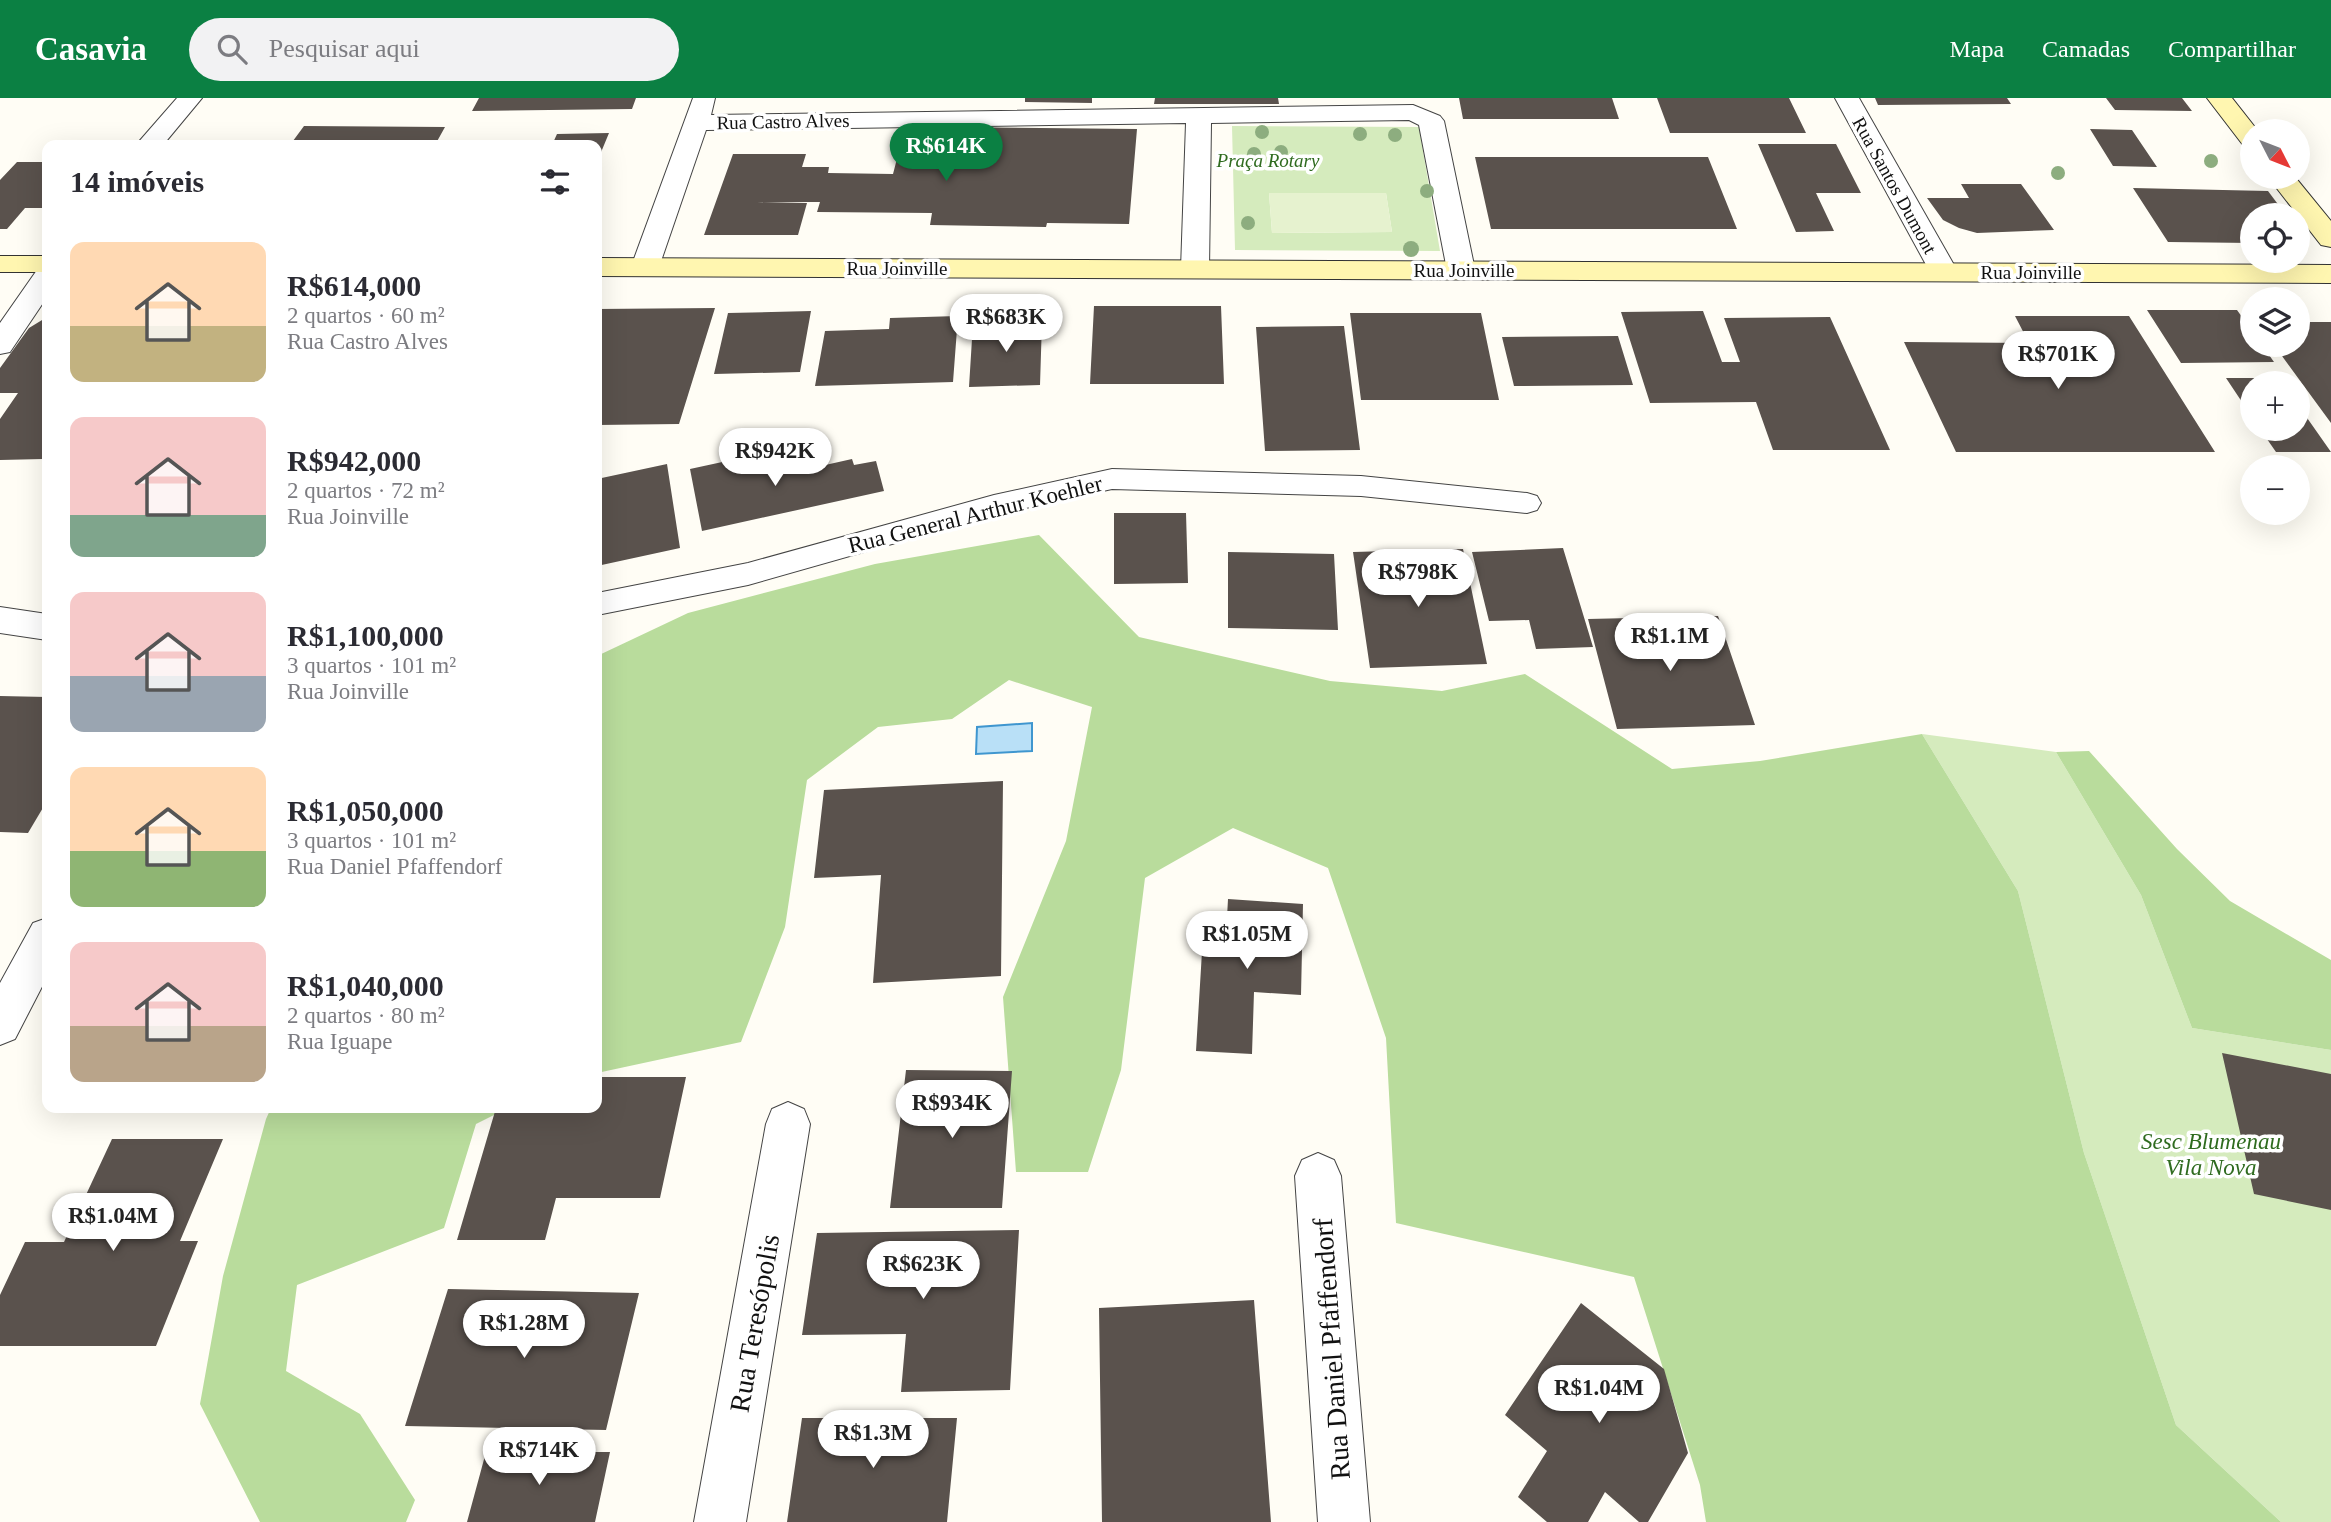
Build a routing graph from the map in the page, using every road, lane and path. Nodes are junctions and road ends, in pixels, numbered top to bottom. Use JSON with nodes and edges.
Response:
{"nodes":[{"id":1,"x":190,"y":98,"type":"edge"},
{"id":2,"x":705,"y":98,"type":"edge"},
{"id":3,"x":1847,"y":98,"type":"edge"},
{"id":4,"x":2219,"y":98,"type":"edge"},
{"id":5,"x":1314,"y":105,"type":"edge"},
{"id":6,"x":1199,"y":113,"type":"junction"},
{"id":7,"x":694,"y":123,"type":"junction"},
{"id":8,"x":2240,"y":125,"type":"edge"},
{"id":9,"x":153,"y":140,"type":"edge"},
{"id":10,"x":2291,"y":189,"type":"edge"},
{"id":11,"x":2331,"y":239,"type":"edge"},
{"id":12,"x":0,"y":264,"type":"edge"},
{"id":13,"x":42,"y":264,"type":"edge"},
{"id":14,"x":602,"y":267,"type":"edge"},
{"id":15,"x":645,"y":267,"type":"junction"},
{"id":16,"x":1195,"y":269,"type":"junction"},
{"id":17,"x":1461,"y":270,"type":"junction"},
{"id":18,"x":1944,"y":272,"type":"junction"},
{"id":19,"x":2331,"y":274,"type":"edge"},
{"id":20,"x":42,"y":283,"type":"edge"},
{"id":21,"x":0,"y":345,"type":"edge"},
{"id":22,"x":1527,"y":503,"type":"dead end"},
{"id":23,"x":602,"y":603,"type":"edge"},
{"id":24,"x":0,"y":620,"type":"edge"},
{"id":25,"x":42,"y":626,"type":"edge"},
{"id":26,"x":42,"y":945,"type":"edge"},
{"id":27,"x":0,"y":1025,"type":"edge"},
{"id":28,"x":788,"y":1124,"type":"dead end"},
{"id":29,"x":1318,"y":1176,"type":"dead end"},
{"id":30,"x":720,"y":1522,"type":"edge"},
{"id":31,"x":1344,"y":1522,"type":"edge"}],
"edges":[{"from":1,"to":9,"type":"street"},
{"from":2,"to":7,"type":"street"},
{"from":3,"to":18,"type":"street","name":"Rua Santos Dumont"},
{"from":4,"to":8,"type":"main road"},
{"from":5,"to":6,"type":"street","name":"Rua Castro Alves"},
{"from":5,"to":17,"type":"street","name":"Rua Castro Alves"},
{"from":6,"to":7,"type":"street","name":"Rua Castro Alves"},
{"from":6,"to":16,"type":"street"},
{"from":7,"to":15,"type":"street"},
{"from":10,"to":11,"type":"main road"},
{"from":12,"to":13,"type":"main road"},
{"from":14,"to":15,"type":"main road","name":"Rua Joinville"},
{"from":15,"to":16,"type":"main road","name":"Rua Joinville"},
{"from":16,"to":17,"type":"main road","name":"Rua Joinville"},
{"from":17,"to":18,"type":"main road","name":"Rua Joinville"},
{"from":18,"to":19,"type":"main road","name":"Rua Joinville"},
{"from":20,"to":21,"type":"street"},
{"from":22,"to":23,"type":"lane","name":"Rua General Arthur Koehler"},
{"from":24,"to":25,"type":"street"},
{"from":26,"to":27,"type":"street"},
{"from":28,"to":30,"type":"street","name":"Rua Teresópolis"},
{"from":29,"to":31,"type":"street","name":"Rua Daniel Pfaffendorf"}]}
